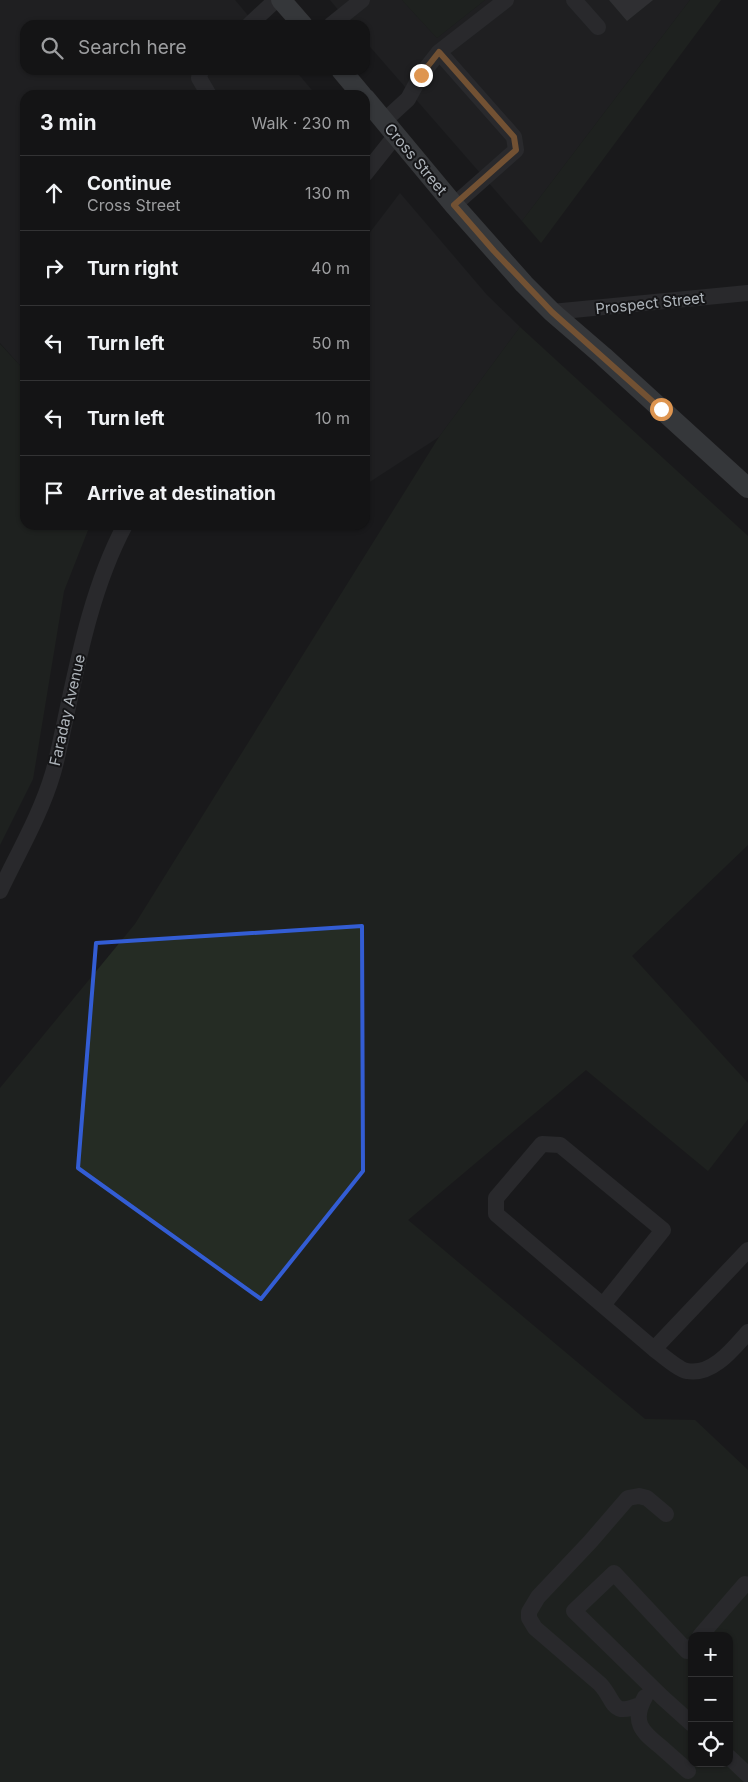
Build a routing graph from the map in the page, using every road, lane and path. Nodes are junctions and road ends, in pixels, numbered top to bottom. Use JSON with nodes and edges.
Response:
{"nodes":[{"id":1,"x":276,"y":0,"type":"edge"},
{"id":2,"x":282,"y":0,"type":"edge"},
{"id":3,"x":362,"y":0,"type":"edge"},
{"id":4,"x":506,"y":0,"type":"edge"},
{"id":5,"x":574,"y":0,"type":"edge"},
{"id":6,"x":254,"y":20,"type":"edge"},
{"id":7,"x":299,"y":20,"type":"edge"},
{"id":8,"x":337,"y":20,"type":"edge"},
{"id":9,"x":598,"y":27,"type":"dead end"},
{"id":10,"x":439,"y":52,"type":"junction"},
{"id":11,"x":200,"y":75,"type":"edge"},
{"id":12,"x":345,"y":75,"type":"edge"},
{"id":13,"x":206,"y":90,"type":"edge"},
{"id":14,"x":358,"y":90,"type":"edge"},
{"id":15,"x":370,"y":104,"type":"edge"},
{"id":16,"x":390,"y":128,"type":"junction"},
{"id":17,"x":370,"y":165,"type":"edge"},
{"id":18,"x":454,"y":205,"type":"junction"},
{"id":19,"x":748,"y":293,"type":"edge"},
{"id":20,"x":552,"y":312,"type":"junction"},
{"id":21,"x":748,"y":488,"type":"edge"},
{"id":22,"x":122,"y":530,"type":"edge"},
{"id":23,"x":0,"y":891,"type":"edge"},
{"id":24,"x":748,"y":1250,"type":"edge"},
{"id":25,"x":603,"y":1305,"type":"junction"},
{"id":26,"x":748,"y":1332,"type":"edge"},
{"id":27,"x":654,"y":1349,"type":"junction"},
{"id":28,"x":666,"y":1514,"type":"dead end"},
{"id":29,"x":748,"y":1585,"type":"edge"},
{"id":30,"x":703,"y":1632,"type":"edge"},
{"id":31,"x":688,"y":1650,"type":"edge"},
{"id":32,"x":650,"y":1686,"type":"junction"},
{"id":33,"x":640,"y":1705,"type":"junction"},
{"id":34,"x":690,"y":1722,"type":"edge"},
{"id":35,"x":733,"y":1761,"type":"edge"},
{"id":36,"x":688,"y":1771,"type":"dead end"},
{"id":37,"x":748,"y":1775,"type":"edge"}],
"edges":[{"from":1,"to":6,"type":"street"},
{"from":2,"to":7,"type":"main road"},
{"from":3,"to":8,"type":"street"},
{"from":4,"to":10,"type":"street"},
{"from":5,"to":9,"type":"street"},
{"from":10,"to":16,"type":"street"},
{"from":10,"to":18,"type":"street"},
{"from":11,"to":13,"type":"street"},
{"from":12,"to":14,"type":"main road"},
{"from":15,"to":16,"type":"main road","name":"Cross Street"},
{"from":16,"to":17,"type":"street"},
{"from":16,"to":18,"type":"main road","name":"Cross Street"},
{"from":18,"to":20,"type":"main road","name":"Cross Street"},
{"from":19,"to":20,"type":"street","name":"Prospect Street"},
{"from":20,"to":21,"type":"main road","name":"Cross Street"},
{"from":22,"to":23,"type":"street","name":"Faraday Avenue"},
{"from":24,"to":27,"type":"street"},
{"from":25,"to":25,"type":"street"},
{"from":25,"to":27,"type":"street"},
{"from":26,"to":27,"type":"street"},
{"from":28,"to":33,"type":"street"},
{"from":29,"to":30,"type":"street"},
{"from":31,"to":32,"type":"street"},
{"from":32,"to":33,"type":"street"},
{"from":32,"to":34,"type":"street"},
{"from":33,"to":36,"type":"street"},
{"from":35,"to":37,"type":"street"}]}
